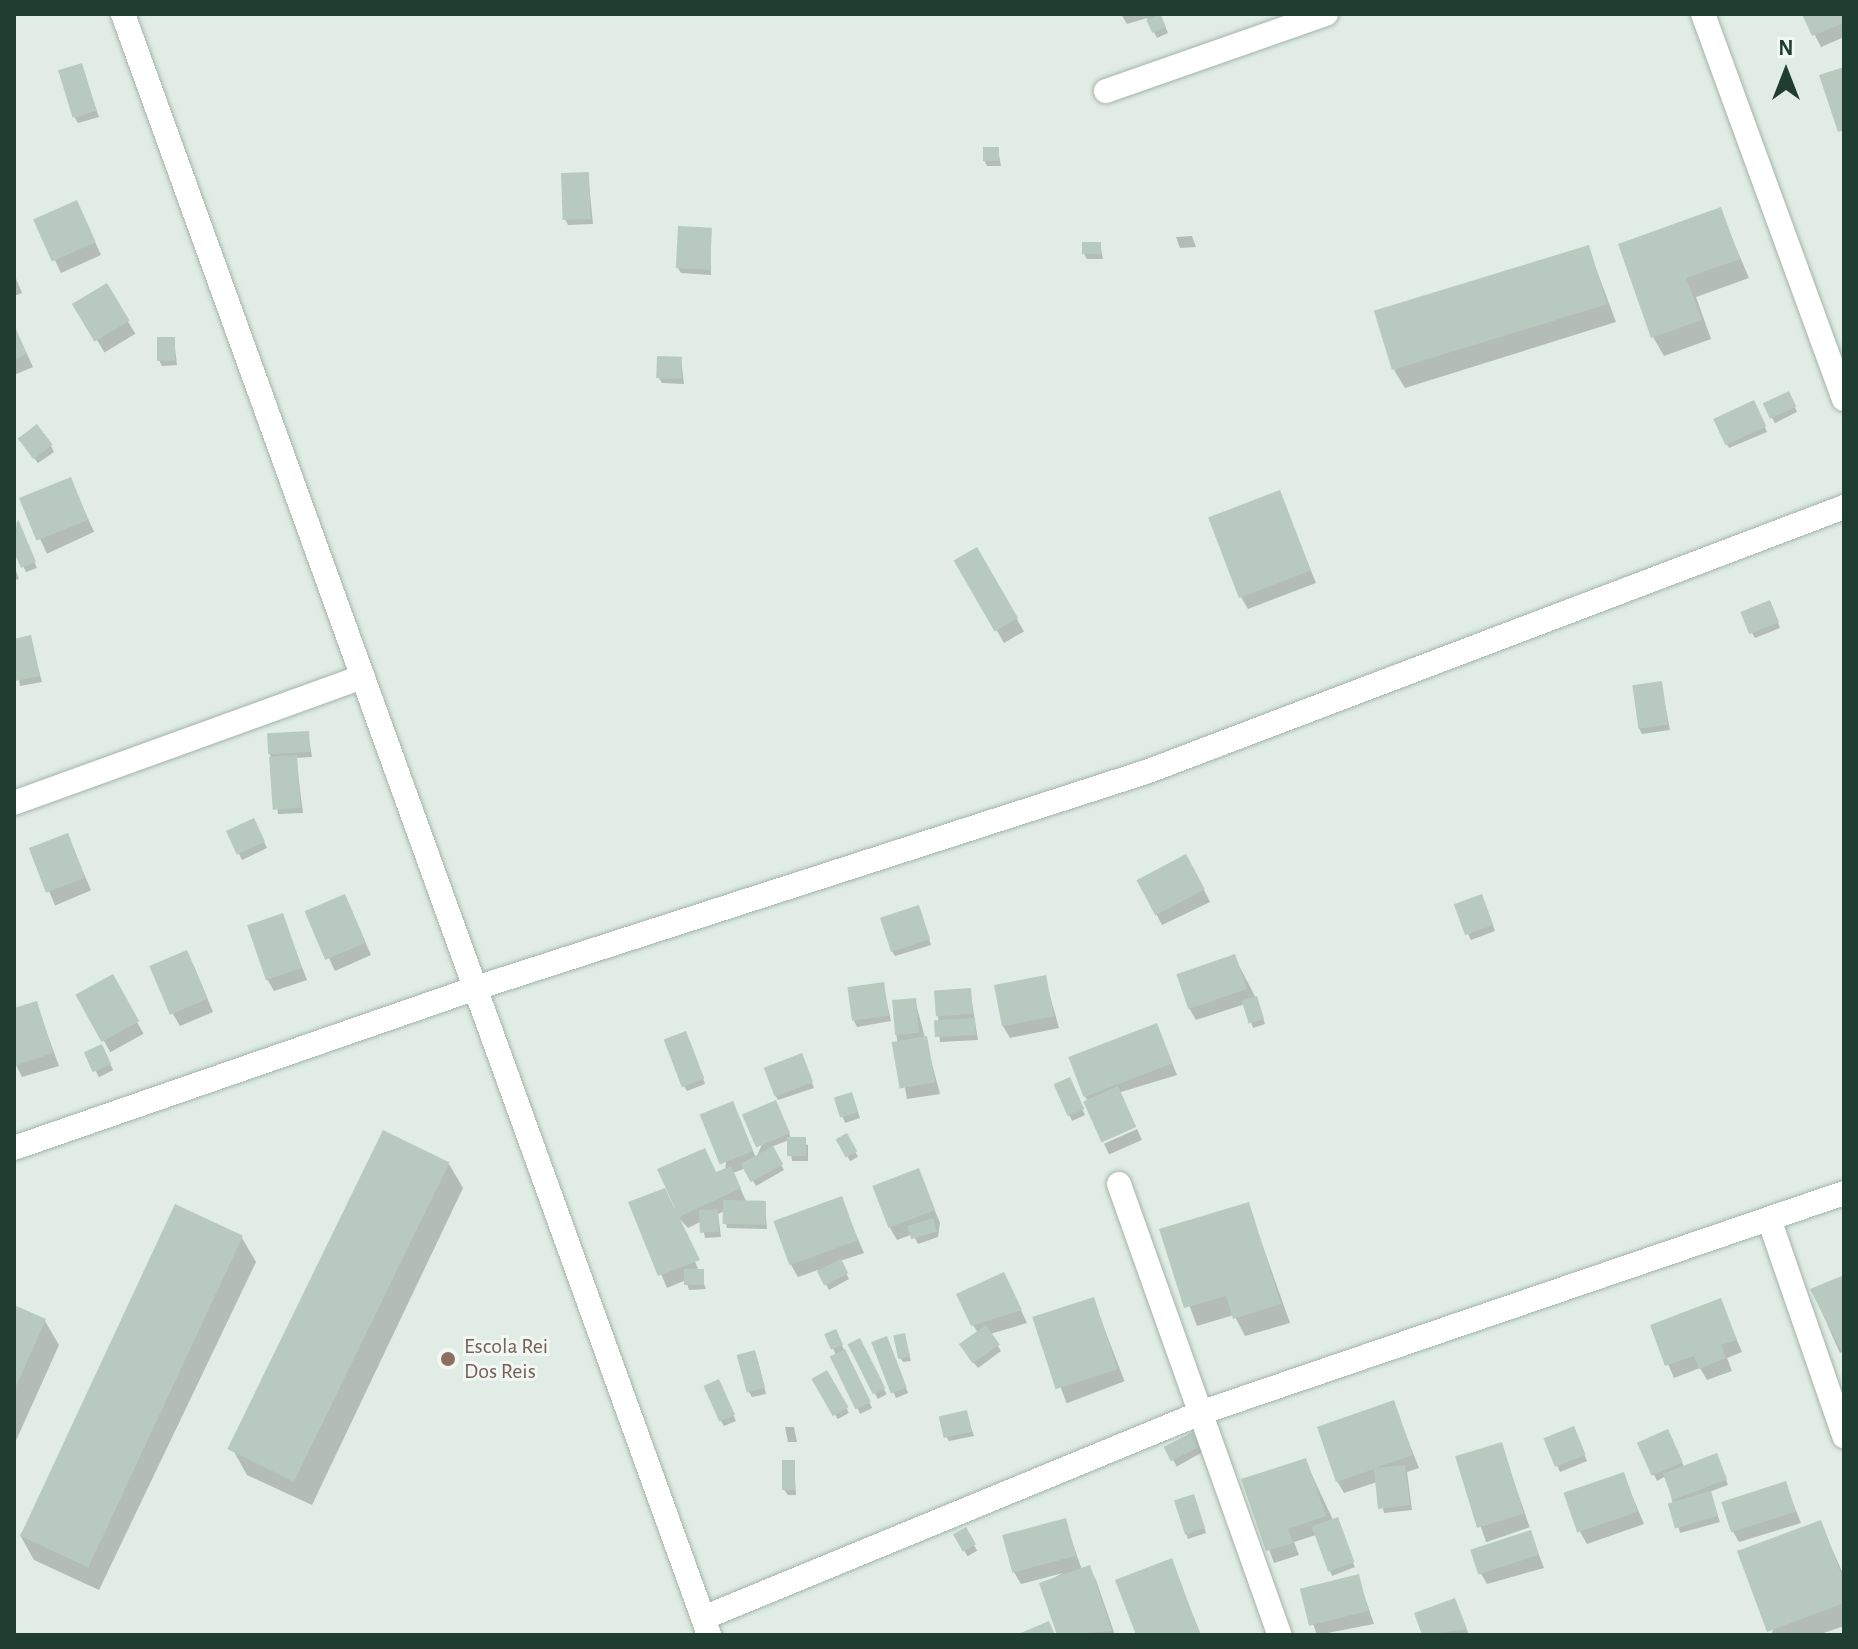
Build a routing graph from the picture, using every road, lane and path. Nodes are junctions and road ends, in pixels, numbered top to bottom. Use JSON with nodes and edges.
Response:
{"nodes":[{"id":1,"x":123,"y":14,"type":"edge"},
{"id":2,"x":1326,"y":14,"type":"edge"},
{"id":3,"x":1703,"y":14,"type":"edge"},
{"id":4,"x":1106,"y":91,"type":"dead end"},
{"id":5,"x":1844,"y":399,"type":"edge"},
{"id":6,"x":1844,"y":507,"type":"edge"},
{"id":7,"x":363,"y":677,"type":"junction"},
{"id":8,"x":14,"y":803,"type":"edge"},
{"id":9,"x":476,"y":988,"type":"junction"},
{"id":10,"x":14,"y":1148,"type":"edge"},
{"id":11,"x":1119,"y":1184,"type":"dead end"},
{"id":12,"x":1844,"y":1193,"type":"edge"},
{"id":13,"x":1769,"y":1219,"type":"junction"},
{"id":14,"x":1203,"y":1412,"type":"junction"},
{"id":15,"x":1844,"y":1436,"type":"edge"},
{"id":16,"x":706,"y":1626,"type":"edge"},
{"id":17,"x":1280,"y":1635,"type":"edge"}],
"edges":[{"from":1,"to":7,"type":"street"},
{"from":2,"to":4,"type":"street"},
{"from":3,"to":5,"type":"street"},
{"from":6,"to":9,"type":"street"},
{"from":7,"to":8,"type":"street"},
{"from":7,"to":9,"type":"street"},
{"from":9,"to":10,"type":"street"},
{"from":9,"to":16,"type":"street"},
{"from":11,"to":14,"type":"street"},
{"from":12,"to":13,"type":"street"},
{"from":13,"to":14,"type":"street"},
{"from":13,"to":15,"type":"street"},
{"from":14,"to":16,"type":"street"},
{"from":14,"to":17,"type":"street"}]}
